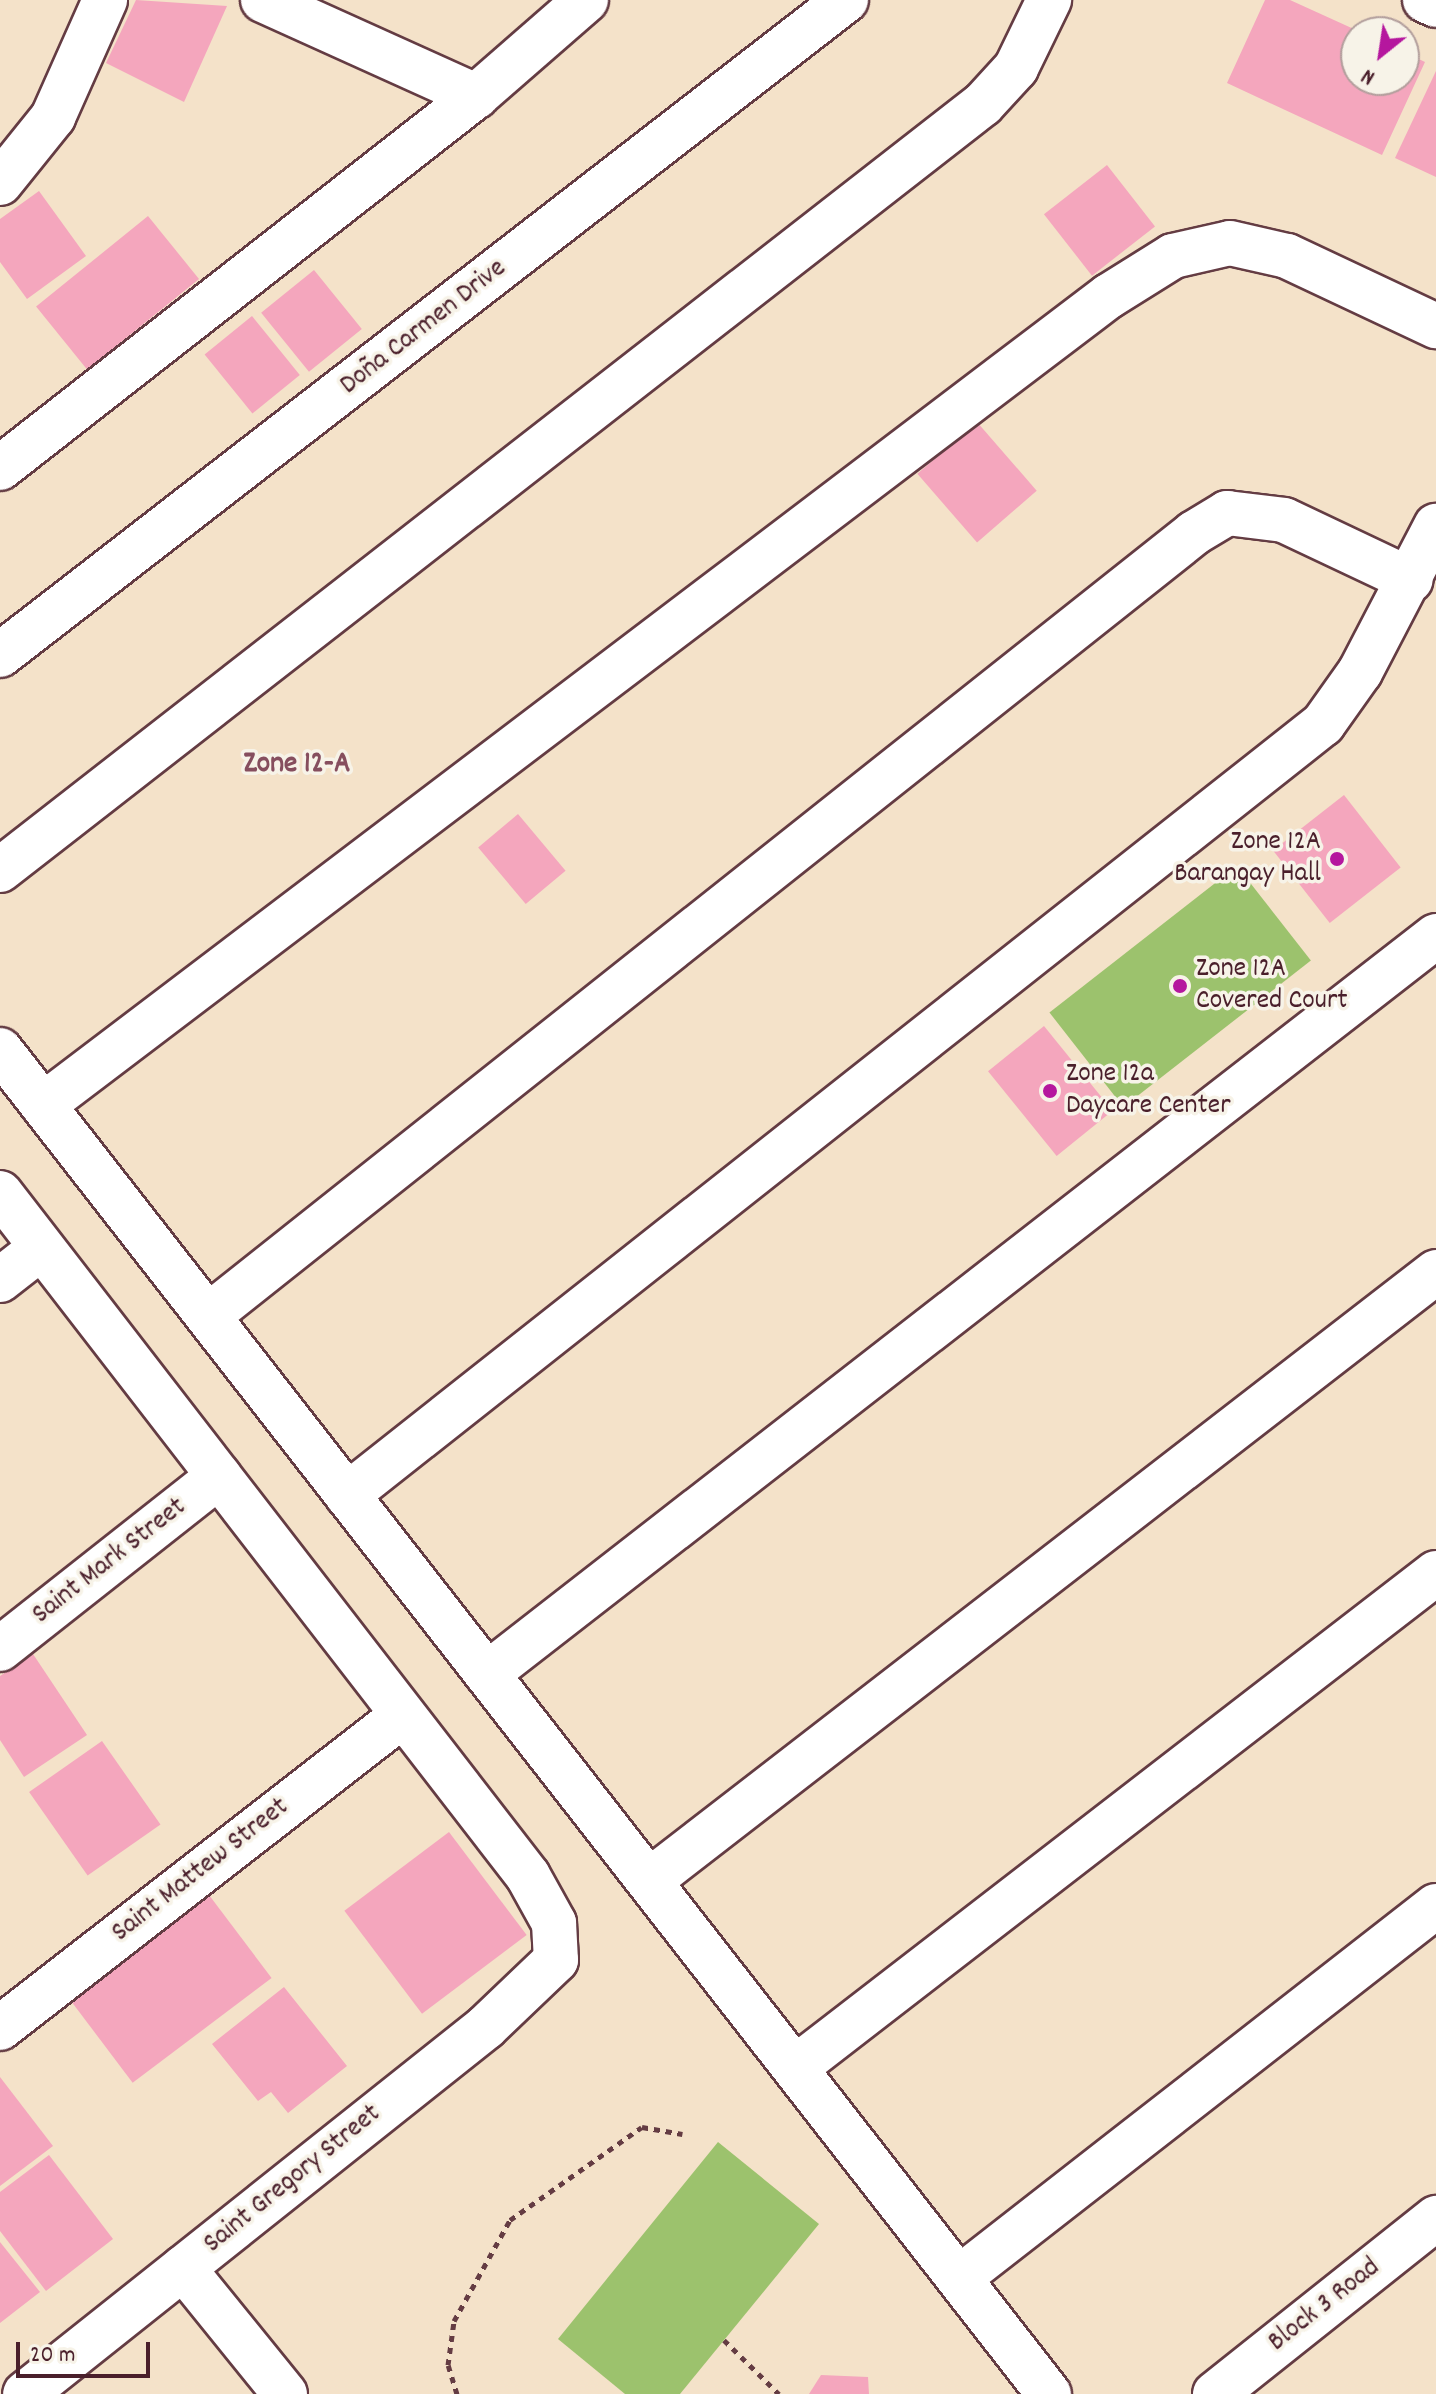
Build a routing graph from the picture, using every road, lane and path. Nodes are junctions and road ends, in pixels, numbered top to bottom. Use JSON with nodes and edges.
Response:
{"nodes":[{"id":1,"x":105,"y":0,"type":"edge"},
{"id":2,"x":263,"y":0,"type":"edge"},
{"id":3,"x":586,"y":0,"type":"edge"},
{"id":4,"x":846,"y":0,"type":"edge"},
{"id":5,"x":1049,"y":0,"type":"edge"},
{"id":6,"x":1425,"y":0,"type":"edge"},
{"id":7,"x":1436,"y":5,"type":"edge"},
{"id":8,"x":476,"y":96,"type":"junction"},
{"id":9,"x":0,"y":183,"type":"edge"},
{"id":10,"x":1436,"y":326,"type":"edge"},
{"id":11,"x":0,"y":468,"type":"edge"},
{"id":12,"x":1436,"y":526,"type":"edge"},
{"id":13,"x":1411,"y":580,"type":"junction"},
{"id":14,"x":0,"y":655,"type":"edge"},
{"id":15,"x":0,"y":870,"type":"edge"},
{"id":16,"x":1436,"y":936,"type":"edge"},
{"id":17,"x":0,"y":1050,"type":"edge"},
{"id":18,"x":43,"y":1105,"type":"junction"},
{"id":19,"x":0,"y":1193,"type":"edge"},
{"id":20,"x":41,"y":1248,"type":"junction"},
{"id":21,"x":1436,"y":1272,"type":"edge"},
{"id":22,"x":0,"y":1280,"type":"edge"},
{"id":23,"x":208,"y":1316,"type":"junction"},
{"id":24,"x":219,"y":1476,"type":"junction"},
{"id":25,"x":347,"y":1495,"type":"junction"},
{"id":26,"x":1436,"y":1573,"type":"edge"},
{"id":27,"x":0,"y":1649,"type":"edge"},
{"id":28,"x":487,"y":1674,"type":"junction"},
{"id":29,"x":403,"y":1715,"type":"junction"},
{"id":30,"x":649,"y":1881,"type":"junction"},
{"id":31,"x":1436,"y":1906,"type":"edge"},
{"id":32,"x":0,"y":2028,"type":"edge"},
{"id":33,"x":795,"y":2068,"type":"junction"},
{"id":34,"x":682,"y":2134,"type":"dead end"},
{"id":35,"x":1436,"y":2218,"type":"edge"},
{"id":36,"x":183,"y":2268,"type":"junction"},
{"id":37,"x":959,"y":2278,"type":"junction"},
{"id":38,"x":724,"y":2340,"type":"dead end"},
{"id":39,"x":25,"y":2394,"type":"edge"},
{"id":40,"x":285,"y":2394,"type":"edge"},
{"id":41,"x":457,"y":2394,"type":"edge"},
{"id":42,"x":779,"y":2394,"type":"edge"},
{"id":43,"x":1049,"y":2394,"type":"edge"},
{"id":44,"x":1215,"y":2394,"type":"edge"}],
"edges":[{"from":1,"to":9,"type":"street"},
{"from":2,"to":8,"type":"street"},
{"from":3,"to":8,"type":"street"},
{"from":4,"to":14,"type":"street","name":"Doña Carmen Drive"},
{"from":5,"to":15,"type":"street"},
{"from":6,"to":7,"type":"street"},
{"from":8,"to":11,"type":"street"},
{"from":10,"to":18,"type":"street"},
{"from":12,"to":13,"type":"street"},
{"from":13,"to":23,"type":"street"},
{"from":13,"to":25,"type":"street"},
{"from":16,"to":28,"type":"street"},
{"from":17,"to":18,"type":"street"},
{"from":18,"to":23,"type":"street"},
{"from":19,"to":20,"type":"street"},
{"from":20,"to":22,"type":"street"},
{"from":20,"to":24,"type":"street"},
{"from":21,"to":30,"type":"street"},
{"from":23,"to":25,"type":"street"},
{"from":24,"to":27,"type":"street","name":"Saint Mark Street"},
{"from":24,"to":29,"type":"street"},
{"from":25,"to":28,"type":"street"},
{"from":26,"to":33,"type":"street"},
{"from":28,"to":30,"type":"street"},
{"from":29,"to":32,"type":"street","name":"Saint Mattew Street"},
{"from":29,"to":36,"type":"street","name":"Saint Gregory Street"},
{"from":30,"to":33,"type":"street"},
{"from":31,"to":37,"type":"street"},
{"from":33,"to":37,"type":"street"},
{"from":34,"to":41,"type":"path"},
{"from":35,"to":44,"type":"street","name":"Block 3 Road"},
{"from":36,"to":39,"type":"street","name":"Saint Gregory Street"},
{"from":36,"to":40,"type":"street"},
{"from":37,"to":43,"type":"street"},
{"from":38,"to":42,"type":"path"}]}
